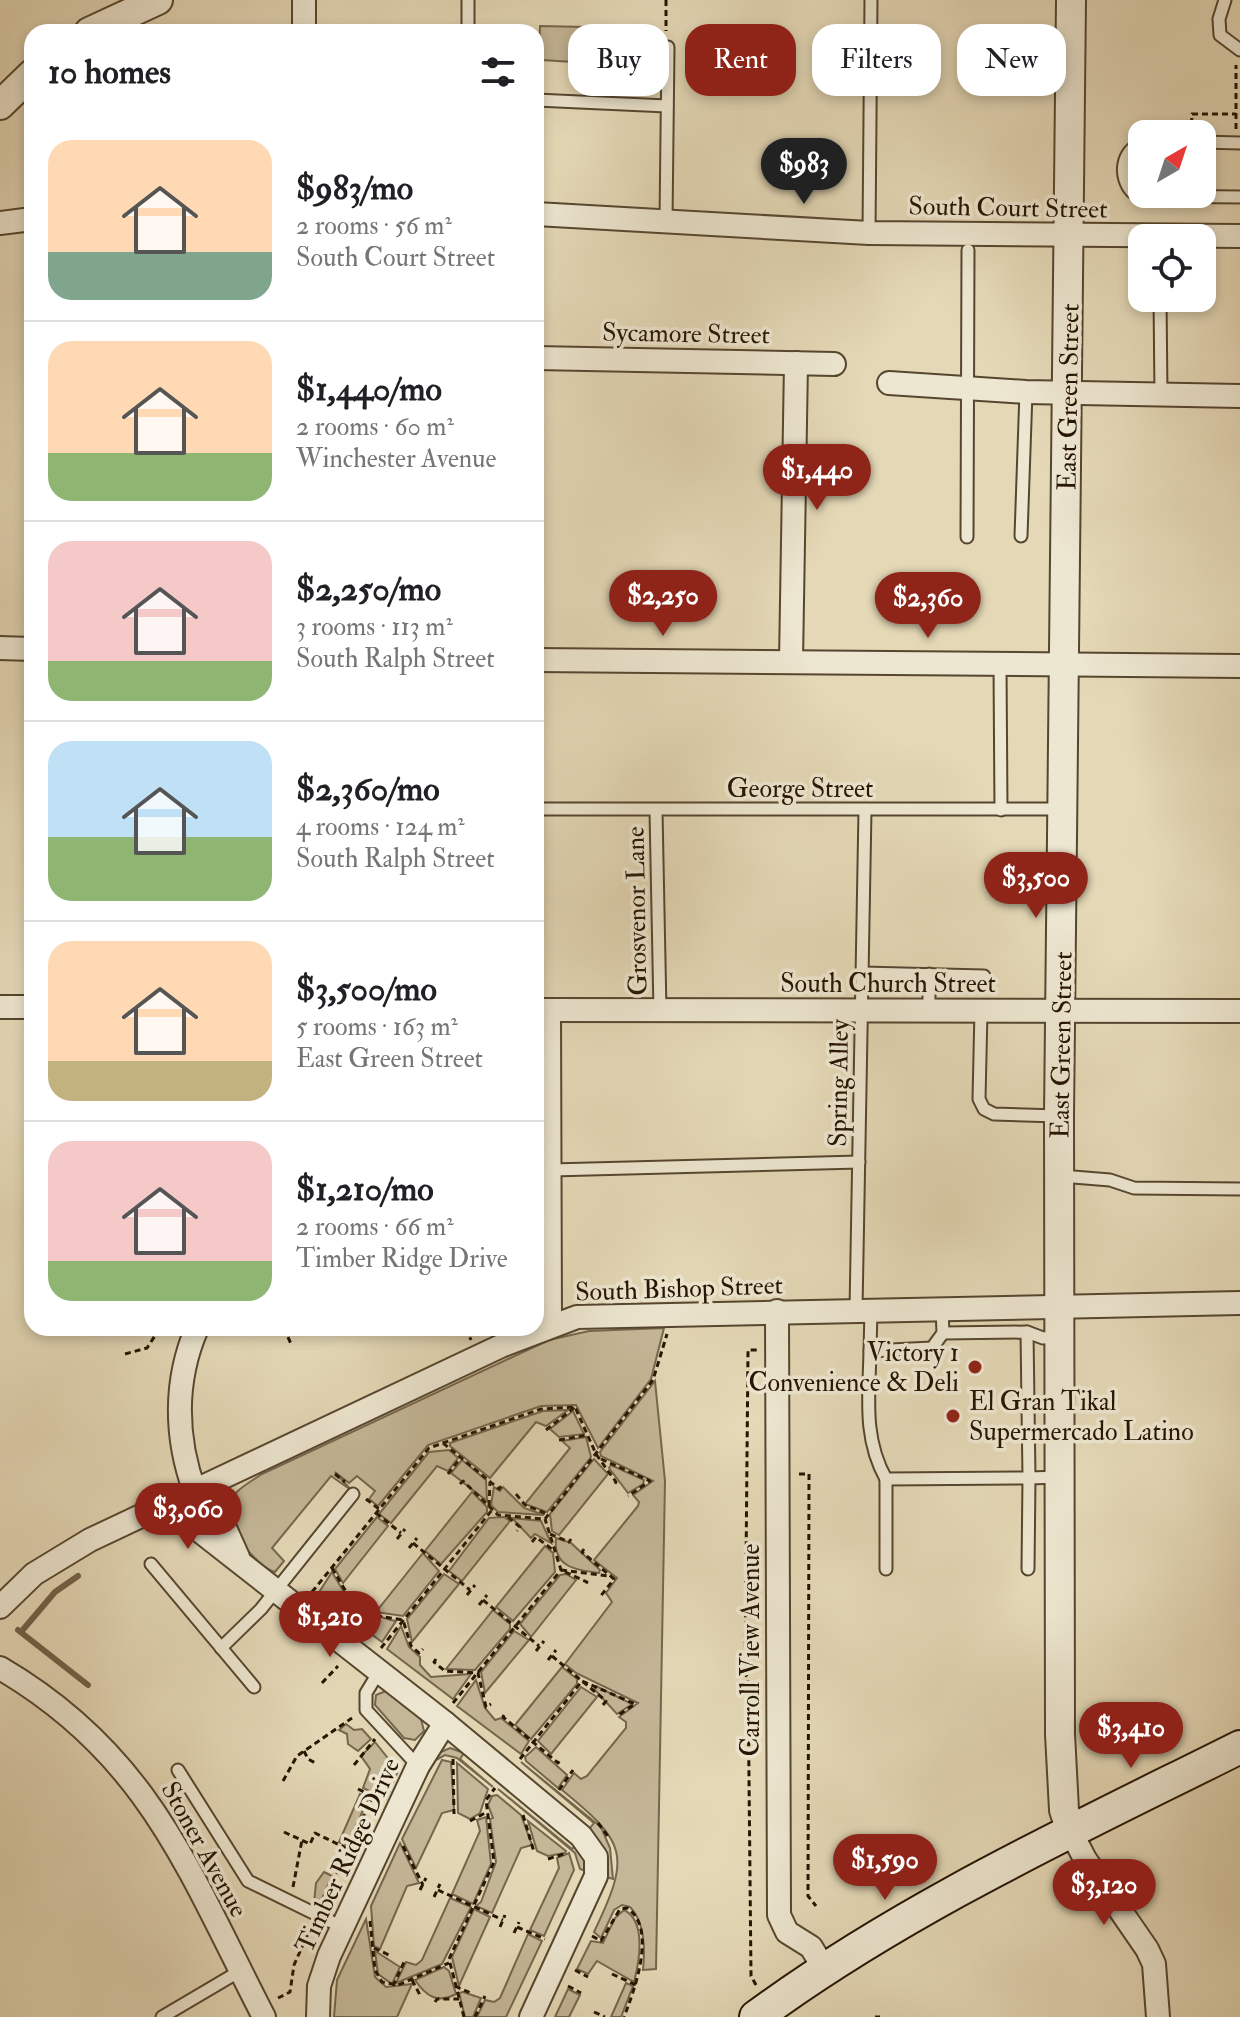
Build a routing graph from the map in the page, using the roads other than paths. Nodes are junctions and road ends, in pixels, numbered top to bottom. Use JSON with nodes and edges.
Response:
{"nodes":[{"id":1,"x":158,"y":0,"type":"edge"},
{"id":2,"x":304,"y":0,"type":"edge"},
{"id":3,"x":468,"y":0,"type":"edge"},
{"id":4,"x":871,"y":0,"type":"edge"},
{"id":5,"x":1074,"y":0,"type":"edge"},
{"id":6,"x":1225,"y":0,"type":"edge"},
{"id":7,"x":106,"y":24,"type":"edge"},
{"id":8,"x":304,"y":24,"type":"edge"},
{"id":9,"x":468,"y":24,"type":"edge"},
{"id":10,"x":1238,"y":52,"type":"edge"},
{"id":11,"x":24,"y":82,"type":"edge"},
{"id":12,"x":667,"y":96,"type":"edge"},
{"id":13,"x":544,"y":100,"type":"edge"},
{"id":14,"x":0,"y":105,"type":"edge"},
{"id":15,"x":667,"y":106,"type":"junction"},
{"id":16,"x":1238,"y":138,"type":"edge"},
{"id":17,"x":1216,"y":140,"type":"edge"},
{"id":18,"x":1128,"y":154,"type":"edge"},
{"id":19,"x":1128,"y":185,"type":"edge"},
{"id":20,"x":1216,"y":197,"type":"edge"},
{"id":21,"x":1240,"y":197,"type":"edge"},
{"id":22,"x":544,"y":214,"type":"edge"},
{"id":23,"x":24,"y":220,"type":"edge"},
{"id":24,"x":666,"y":221,"type":"junction"},
{"id":25,"x":0,"y":223,"type":"edge"},
{"id":26,"x":869,"y":233,"type":"junction"},
{"id":27,"x":1070,"y":236,"type":"junction"},
{"id":28,"x":1216,"y":236,"type":"edge"},
{"id":29,"x":1240,"y":236,"type":"edge"},
{"id":30,"x":1128,"y":237,"type":"edge"},
{"id":31,"x":968,"y":250,"type":"dead end"},
{"id":32,"x":1160,"y":312,"type":"edge"},
{"id":33,"x":544,"y":358,"type":"edge"},
{"id":34,"x":796,"y":363,"type":"junction"},
{"id":35,"x":834,"y":364,"type":"dead end"},
{"id":36,"x":889,"y":383,"type":"dead end"},
{"id":37,"x":965,"y":388,"type":"junction"},
{"id":38,"x":1026,"y":392,"type":"junction"},
{"id":39,"x":1067,"y":393,"type":"junction"},
{"id":40,"x":1161,"y":394,"type":"junction"},
{"id":41,"x":1240,"y":396,"type":"edge"},
{"id":42,"x":1021,"y":536,"type":"dead end"},
{"id":43,"x":967,"y":537,"type":"dead end"},
{"id":44,"x":0,"y":648,"type":"edge"},
{"id":45,"x":24,"y":649,"type":"edge"},
{"id":46,"x":544,"y":660,"type":"edge"},
{"id":47,"x":791,"y":661,"type":"junction"},
{"id":48,"x":1000,"y":664,"type":"junction"},
{"id":49,"x":1066,"y":664,"type":"junction"},
{"id":50,"x":1240,"y":666,"type":"edge"},
{"id":51,"x":544,"y":809,"type":"edge"},
{"id":52,"x":1064,"y":809,"type":"junction"},
{"id":53,"x":865,"y":810,"type":"junction"},
{"id":54,"x":1001,"y":810,"type":"junction"},
{"id":55,"x":656,"y":811,"type":"junction"},
{"id":56,"x":863,"y":973,"type":"junction"},
{"id":57,"x":929,"y":974,"type":"junction"},
{"id":58,"x":984,"y":976,"type":"dead end"},
{"id":59,"x":0,"y":1007,"type":"edge"},
{"id":60,"x":24,"y":1007,"type":"edge"},
{"id":61,"x":544,"y":1010,"type":"edge"},
{"id":62,"x":1061,"y":1010,"type":"junction"},
{"id":63,"x":660,"y":1011,"type":"junction"},
{"id":64,"x":861,"y":1011,"type":"junction"},
{"id":65,"x":929,"y":1011,"type":"junction"},
{"id":66,"x":981,"y":1011,"type":"junction"},
{"id":67,"x":1240,"y":1011,"type":"edge"},
{"id":68,"x":544,"y":1046,"type":"edge"},
{"id":69,"x":1059,"y":1116,"type":"junction"},
{"id":70,"x":859,"y":1162,"type":"junction"},
{"id":71,"x":551,"y":1170,"type":"junction"},
{"id":72,"x":1060,"y":1176,"type":"junction"},
{"id":73,"x":1240,"y":1189,"type":"edge"},
{"id":74,"x":1240,"y":1303,"type":"edge"},
{"id":75,"x":1060,"y":1306,"type":"junction"},
{"id":76,"x":942,"y":1309,"type":"junction"},
{"id":77,"x":863,"y":1310,"type":"junction"},
{"id":78,"x":777,"y":1311,"type":"junction"},
{"id":79,"x":550,"y":1324,"type":"junction"},
{"id":80,"x":544,"y":1327,"type":"edge"},
{"id":81,"x":1027,"y":1332,"type":"junction"},
{"id":82,"x":943,"y":1333,"type":"junction"},
{"id":83,"x":194,"y":1336,"type":"edge"},
{"id":84,"x":525,"y":1336,"type":"edge"},
{"id":85,"x":1060,"y":1337,"type":"junction"},
{"id":86,"x":870,"y":1351,"type":"junction"},
{"id":87,"x":1060,"y":1477,"type":"junction"},
{"id":88,"x":1029,"y":1478,"type":"junction"},
{"id":89,"x":886,"y":1479,"type":"junction"},
{"id":90,"x":192,"y":1493,"type":"junction"},
{"id":91,"x":353,"y":1494,"type":"dead end"},
{"id":92,"x":240,"y":1561,"type":"junction"},
{"id":93,"x":151,"y":1564,"type":"dead end"},
{"id":94,"x":886,"y":1569,"type":"dead end"},
{"id":95,"x":1028,"y":1569,"type":"dead end"},
{"id":96,"x":277,"y":1588,"type":"junction"},
{"id":97,"x":0,"y":1607,"type":"edge"},
{"id":98,"x":221,"y":1648,"type":"junction"},
{"id":99,"x":380,"y":1660,"type":"junction"},
{"id":100,"x":0,"y":1668,"type":"edge"},
{"id":101,"x":254,"y":1687,"type":"dead end"},
{"id":102,"x":449,"y":1714,"type":"junction"},
{"id":103,"x":1240,"y":1747,"type":"edge"},
{"id":104,"x":418,"y":1766,"type":"junction"},
{"id":105,"x":178,"y":1770,"type":"dead end"},
{"id":106,"x":1071,"y":1832,"type":"junction"},
{"id":107,"x":342,"y":1927,"type":"junction"},
{"id":108,"x":825,"y":1970,"type":"junction"},
{"id":109,"x":240,"y":1971,"type":"junction"},
{"id":110,"x":268,"y":2009,"type":"edge"},
{"id":111,"x":162,"y":2017,"type":"edge"},
{"id":112,"x":318,"y":2017,"type":"edge"},
{"id":113,"x":531,"y":2017,"type":"edge"},
{"id":114,"x":756,"y":2017,"type":"edge"},
{"id":115,"x":1158,"y":2017,"type":"edge"}],
"edges":[{"from":1,"to":7,"type":"street"},
{"from":2,"to":8,"type":"street"},
{"from":3,"to":9,"type":"lane"},
{"from":4,"to":26,"type":"lane"},
{"from":5,"to":27,"type":"street","name":"East Green Street"},
{"from":6,"to":10,"type":"lane"},
{"from":11,"to":14,"type":"street"},
{"from":12,"to":15,"type":"lane"},
{"from":13,"to":15,"type":"lane"},
{"from":15,"to":24,"type":"lane"},
{"from":16,"to":17,"type":"lane"},
{"from":18,"to":19,"type":"lane"},
{"from":20,"to":21,"type":"lane"},
{"from":22,"to":24,"type":"street","name":"South Court Street"},
{"from":23,"to":25,"type":"street"},
{"from":24,"to":26,"type":"street","name":"South Court Street"},
{"from":26,"to":27,"type":"street","name":"South Court Street"},
{"from":27,"to":30,"type":"street","name":"South Court Street"},
{"from":27,"to":39,"type":"street","name":"East Green Street"},
{"from":28,"to":29,"type":"street","name":"South Court Street"},
{"from":31,"to":37,"type":"lane"},
{"from":32,"to":40,"type":"lane"},
{"from":33,"to":34,"type":"street","name":"Sycamore Street"},
{"from":34,"to":35,"type":"street","name":"Sycamore Street"},
{"from":34,"to":47,"type":"street"},
{"from":36,"to":37,"type":"street"},
{"from":37,"to":38,"type":"street"},
{"from":37,"to":43,"type":"lane"},
{"from":38,"to":39,"type":"street"},
{"from":38,"to":42,"type":"lane"},
{"from":39,"to":40,"type":"street"},
{"from":39,"to":49,"type":"street","name":"East Green Street"},
{"from":40,"to":41,"type":"street"},
{"from":44,"to":45,"type":"street"},
{"from":46,"to":47,"type":"street"},
{"from":47,"to":48,"type":"street"},
{"from":48,"to":49,"type":"street"},
{"from":48,"to":54,"type":"lane"},
{"from":49,"to":50,"type":"street"},
{"from":49,"to":52,"type":"street","name":"East Green Street"},
{"from":51,"to":55,"type":"lane","name":"George Street"},
{"from":52,"to":54,"type":"lane","name":"George Street"},
{"from":52,"to":62,"type":"street","name":"East Green Street"},
{"from":53,"to":54,"type":"lane","name":"George Street"},
{"from":53,"to":55,"type":"lane","name":"George Street"},
{"from":53,"to":56,"type":"lane","name":"Spring Alley"},
{"from":55,"to":63,"type":"lane","name":"Grosvenor Lane"},
{"from":56,"to":57,"type":"lane"},
{"from":56,"to":64,"type":"lane","name":"Spring Alley"},
{"from":57,"to":58,"type":"lane"},
{"from":57,"to":65,"type":"lane"},
{"from":59,"to":60,"type":"street"},
{"from":61,"to":63,"type":"street","name":"South Church Street"},
{"from":62,"to":66,"type":"street","name":"South Church Street"},
{"from":62,"to":67,"type":"street","name":"South Church Street"},
{"from":62,"to":69,"type":"street","name":"East Green Street"},
{"from":63,"to":64,"type":"street","name":"South Church Street"},
{"from":64,"to":65,"type":"street","name":"South Church Street"},
{"from":64,"to":70,"type":"lane","name":"Spring Alley"},
{"from":65,"to":66,"type":"street","name":"South Church Street"},
{"from":66,"to":69,"type":"lane"},
{"from":68,"to":71,"type":"street"},
{"from":69,"to":72,"type":"street","name":"East Green Street"},
{"from":70,"to":71,"type":"lane"},
{"from":70,"to":77,"type":"lane","name":"Spring Alley"},
{"from":71,"to":79,"type":"street"},
{"from":72,"to":73,"type":"lane"},
{"from":72,"to":75,"type":"street","name":"East Green Street"},
{"from":74,"to":75,"type":"street","name":"South Bishop Street"},
{"from":75,"to":76,"type":"street","name":"South Bishop Street"},
{"from":75,"to":85,"type":"street","name":"East Green Street"},
{"from":76,"to":77,"type":"street","name":"South Bishop Street"},
{"from":76,"to":82,"type":"lane"},
{"from":77,"to":78,"type":"street","name":"South Bishop Street"},
{"from":77,"to":86,"type":"lane","name":"Spring Alley"},
{"from":78,"to":79,"type":"street","name":"South Bishop Street"},
{"from":78,"to":108,"type":"street","name":"Carroll View Avenue"},
{"from":79,"to":80,"type":"street","name":"South Bishop Street"},
{"from":81,"to":82,"type":"lane"},
{"from":81,"to":85,"type":"lane"},
{"from":81,"to":88,"type":"lane"},
{"from":82,"to":86,"type":"lane"},
{"from":83,"to":90,"type":"street"},
{"from":84,"to":90,"type":"street","name":"South Bishop Street"},
{"from":85,"to":87,"type":"street","name":"East Green Street"},
{"from":86,"to":89,"type":"lane","name":"Spring Alley"},
{"from":87,"to":88,"type":"lane"},
{"from":87,"to":106,"type":"street","name":"East Green Street"},
{"from":88,"to":89,"type":"lane"},
{"from":88,"to":95,"type":"lane"},
{"from":89,"to":94,"type":"lane"},
{"from":90,"to":92,"type":"street"},
{"from":90,"to":92,"type":"street"},
{"from":90,"to":97,"type":"street","name":"South Bishop Street"},
{"from":91,"to":96,"type":"lane"},
{"from":92,"to":96,"type":"street"},
{"from":93,"to":98,"type":"lane"},
{"from":96,"to":98,"type":"lane"},
{"from":96,"to":99,"type":"street"},
{"from":98,"to":101,"type":"lane"},
{"from":99,"to":102,"type":"street"},
{"from":99,"to":104,"type":"lane"},
{"from":100,"to":109,"type":"street","name":"Stoner Avenue"},
{"from":102,"to":104,"type":"street","name":"Timber Ridge Drive"},
{"from":102,"to":113,"type":"street"},
{"from":103,"to":106,"type":"main road"},
{"from":104,"to":107,"type":"street","name":"Timber Ridge Drive"},
{"from":105,"to":107,"type":"lane"},
{"from":106,"to":108,"type":"main road"},
{"from":106,"to":115,"type":"street","name":"East Green Street"},
{"from":107,"to":112,"type":"street","name":"Timber Ridge Drive"},
{"from":108,"to":114,"type":"main road"},
{"from":109,"to":110,"type":"street","name":"Stoner Avenue"},
{"from":109,"to":111,"type":"lane"}]}
